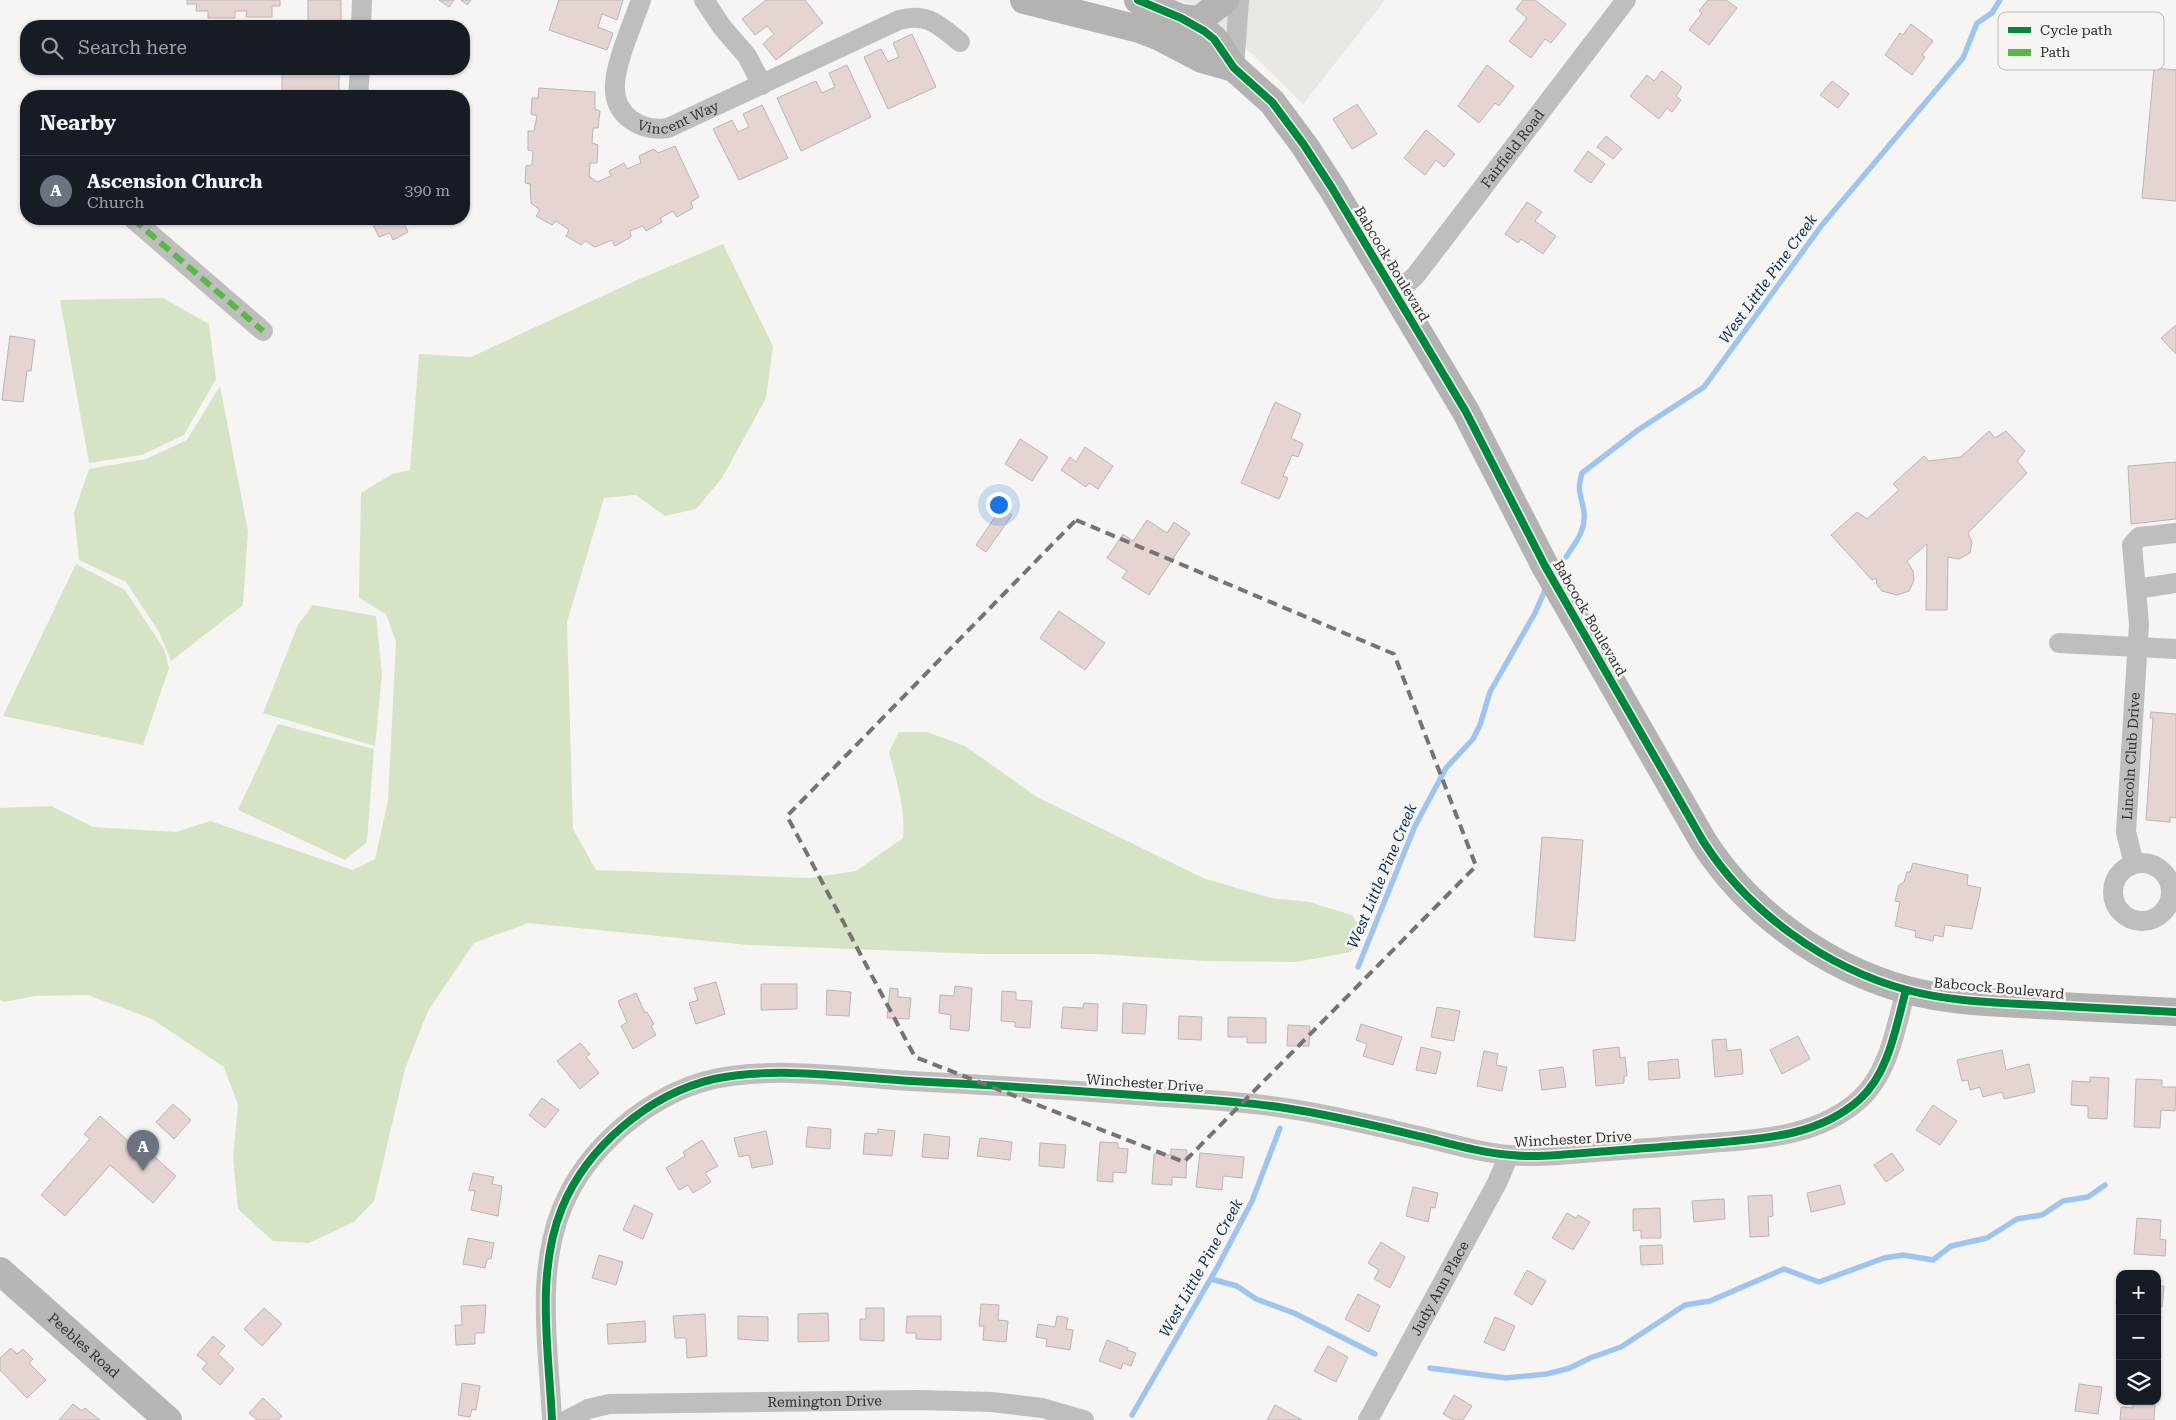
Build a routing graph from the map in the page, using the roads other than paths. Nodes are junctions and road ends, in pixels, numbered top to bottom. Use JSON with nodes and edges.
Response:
{"nodes":[{"id":1,"x":362,"y":0,"type":"edge"},
{"id":2,"x":641,"y":0,"type":"edge"},
{"id":3,"x":704,"y":0,"type":"edge"},
{"id":4,"x":1024,"y":0,"type":"edge"},
{"id":5,"x":1138,"y":0,"type":"edge"},
{"id":6,"x":1225,"y":0,"type":"edge"},
{"id":7,"x":1239,"y":0,"type":"edge"},
{"id":8,"x":1626,"y":0,"type":"edge"},
{"id":9,"x":1182,"y":18,"type":"junction"},
{"id":10,"x":361,"y":20,"type":"edge"},
{"id":11,"x":960,"y":42,"type":"dead end"},
{"id":12,"x":1234,"y":68,"type":"junction"},
{"id":13,"x":360,"y":75,"type":"edge"},
{"id":14,"x":762,"y":85,"type":"junction"},
{"id":15,"x":361,"y":90,"type":"edge"},
{"id":16,"x":140,"y":225,"type":"edge"},
{"id":17,"x":1395,"y":295,"type":"junction"},
{"id":18,"x":263,"y":332,"type":"dead end"},
{"id":19,"x":2176,"y":533,"type":"edge"},
{"id":20,"x":2176,"y":583,"type":"edge"},
{"id":21,"x":2136,"y":589,"type":"junction"},
{"id":22,"x":2059,"y":643,"type":"dead end"},
{"id":23,"x":2137,"y":647,"type":"junction"},
{"id":24,"x":2176,"y":649,"type":"edge"},
{"id":25,"x":2134,"y":864,"type":"dead end"},
{"id":26,"x":1906,"y":990,"type":"junction"},
{"id":27,"x":2176,"y":1012,"type":"edge"},
{"id":28,"x":1509,"y":1155,"type":"junction"},
{"id":29,"x":0,"y":1271,"type":"edge"},
{"id":30,"x":168,"y":1420,"type":"edge"},
{"id":31,"x":552,"y":1420,"type":"edge"},
{"id":32,"x":567,"y":1420,"type":"edge"},
{"id":33,"x":1084,"y":1420,"type":"edge"},
{"id":34,"x":1368,"y":1420,"type":"edge"}],
"edges":[{"from":1,"to":10,"type":"street"},
{"from":2,"to":14,"type":"street","name":"Vincent Way"},
{"from":3,"to":14,"type":"street"},
{"from":4,"to":12,"type":"street","name":"Babcock Boulevard"},
{"from":5,"to":9,"type":"street","name":"Babcock Boulevard"},
{"from":6,"to":9,"type":"street"},
{"from":7,"to":12,"type":"street"},
{"from":8,"to":17,"type":"street","name":"Fairfield Road"},
{"from":9,"to":12,"type":"street","name":"Babcock Boulevard"},
{"from":11,"to":14,"type":"street","name":"Vincent Way"},
{"from":12,"to":17,"type":"street","name":"Babcock Boulevard"},
{"from":13,"to":15,"type":"street"},
{"from":16,"to":18,"type":"street"},
{"from":17,"to":26,"type":"street","name":"Babcock Boulevard"},
{"from":19,"to":21,"type":"street","name":"Lincoln Club Drive"},
{"from":20,"to":21,"type":"street"},
{"from":21,"to":23,"type":"street","name":"Lincoln Club Drive"},
{"from":22,"to":23,"type":"street"},
{"from":23,"to":24,"type":"street"},
{"from":23,"to":25,"type":"street","name":"Lincoln Club Drive"},
{"from":26,"to":27,"type":"street","name":"Babcock Boulevard"},
{"from":26,"to":28,"type":"street","name":"Winchester Drive"},
{"from":28,"to":31,"type":"street","name":"Winchester Drive"},
{"from":28,"to":34,"type":"street","name":"Judy Ann Place"},
{"from":29,"to":30,"type":"main road","name":"Peebles Road"},
{"from":32,"to":33,"type":"street","name":"Remington Drive"}]}
